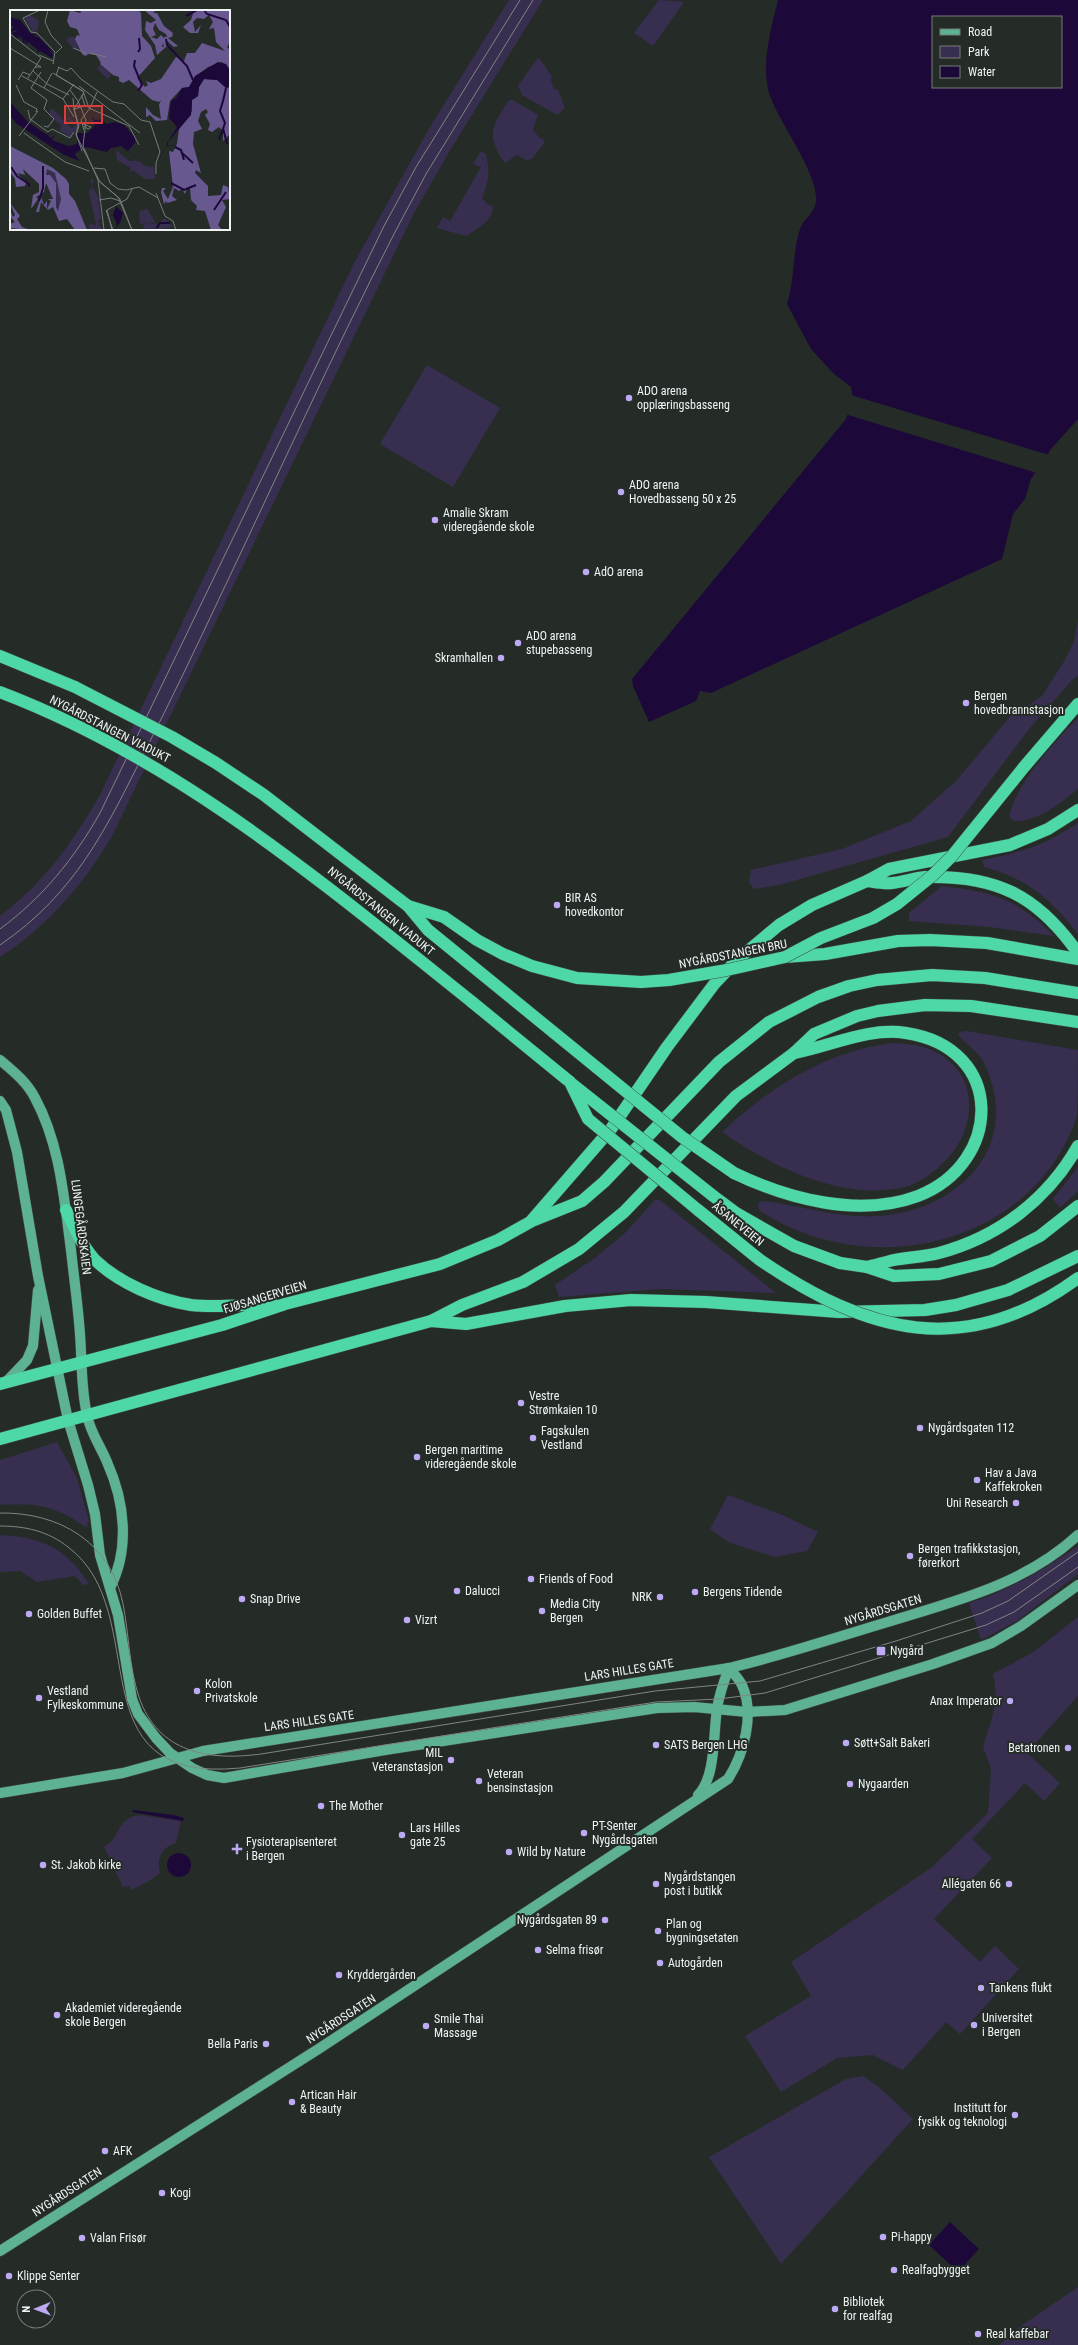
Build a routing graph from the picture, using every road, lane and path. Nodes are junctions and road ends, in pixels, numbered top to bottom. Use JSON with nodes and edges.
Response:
{"nodes":[{"id":1,"x":0,"y":656,"type":"edge"},
{"id":2,"x":0,"y":692,"type":"edge"},
{"id":3,"x":1078,"y":704,"type":"edge"},
{"id":4,"x":1078,"y":810,"type":"edge"},
{"id":5,"x":867,"y":881,"type":"junction"},
{"id":6,"x":408,"y":906,"type":"junction"},
{"id":7,"x":1078,"y":953,"type":"edge"},
{"id":8,"x":785,"y":957,"type":"junction"},
{"id":9,"x":1078,"y":959,"type":"edge"},
{"id":10,"x":1078,"y":993,"type":"edge"},
{"id":11,"x":1078,"y":1022,"type":"edge"},
{"id":12,"x":794,"y":1053,"type":"junction"},
{"id":13,"x":0,"y":1060,"type":"edge"},
{"id":14,"x":570,"y":1082,"type":"junction"},
{"id":15,"x":0,"y":1101,"type":"edge"},
{"id":16,"x":1078,"y":1146,"type":"edge"},
{"id":17,"x":1078,"y":1206,"type":"edge"},
{"id":18,"x":66,"y":1210,"type":"junction"},
{"id":19,"x":698,"y":1210,"type":"joint"},
{"id":20,"x":532,"y":1221,"type":"junction"},
{"id":21,"x":1078,"y":1256,"type":"edge"},
{"id":22,"x":867,"y":1267,"type":"junction"},
{"id":23,"x":38,"y":1276,"type":"junction"},
{"id":24,"x":1078,"y":1278,"type":"edge"},
{"id":25,"x":285,"y":1304,"type":"junction"},
{"id":26,"x":431,"y":1321,"type":"junction"},
{"id":27,"x":82,"y":1362,"type":"junction"},
{"id":28,"x":58,"y":1368,"type":"junction"},
{"id":29,"x":3,"y":1383,"type":"edge"},
{"id":30,"x":86,"y":1415,"type":"junction"},
{"id":31,"x":68,"y":1420,"type":"junction"},
{"id":32,"x":0,"y":1439,"type":"edge"},
{"id":33,"x":1078,"y":1535,"type":"edge"},
{"id":34,"x":1078,"y":1585,"type":"edge"},
{"id":35,"x":110,"y":1588,"type":"junction"},
{"id":36,"x":729,"y":1668,"type":"junction"},
{"id":37,"x":717,"y":1709,"type":"junction"},
{"id":38,"x":747,"y":1712,"type":"junction"},
{"id":39,"x":176,"y":1757,"type":"junction"},
{"id":40,"x":0,"y":1793,"type":"edge"},
{"id":41,"x":692,"y":1802,"type":"junction"},
{"id":42,"x":0,"y":2251,"type":"edge"}],
"edges":[{"from":1,"to":6,"type":"highway","name":"NYGÅRDSTANGEN VIADUKT","bridge":true},
{"from":2,"to":14,"type":"highway","name":"NYGÅRDSTANGEN VIADUKT","bridge":true},
{"from":3,"to":8,"type":"highway","bridge":true},
{"from":4,"to":5,"type":"highway"},
{"from":5,"to":7,"type":"highway"},
{"from":5,"to":20,"type":"highway"},
{"from":6,"to":8,"type":"highway","name":"NYGÅRDSTANGEN BRU","bridge":true},
{"from":6,"to":12,"type":"highway","bridge":true},
{"from":8,"to":9,"type":"highway","name":"NYGÅRDSTANGEN BRU"},
{"from":10,"to":20,"type":"highway"},
{"from":11,"to":12,"type":"highway"},
{"from":12,"to":26,"type":"highway"},
{"from":13,"to":18,"type":"main road","name":"LUNGEGÅRDSKAIEN"},
{"from":14,"to":19,"type":"highway","name":"NYGÅRDSTANGEN VIADUKT","bridge":true},
{"from":14,"to":22,"type":"highway","bridge":true},
{"from":15,"to":23,"type":"main road"},
{"from":16,"to":22,"type":"highway"},
{"from":17,"to":22,"type":"highway"},
{"from":18,"to":25,"type":"highway"},
{"from":18,"to":27,"type":"main road","name":"LUNGEGÅRDSKAIEN"},
{"from":19,"to":24,"type":"highway","name":"ÅSANEVEIEN","bridge":true},
{"from":20,"to":25,"type":"highway","name":"FJØSANGERVEIEN"},
{"from":21,"to":26,"type":"highway"},
{"from":23,"to":28,"type":"main road"},
{"from":23,"to":29,"type":"main road"},
{"from":25,"to":27,"type":"highway","name":"FJØSANGERVEIEN"},
{"from":26,"to":30,"type":"highway"},
{"from":27,"to":28,"type":"highway","name":"FJØSANGERVEIEN"},
{"from":27,"to":30,"type":"main road","name":"LUNGEGÅRDSKAIEN"},
{"from":28,"to":29,"type":"highway","name":"FJØSANGERVEIEN"},
{"from":28,"to":31,"type":"main road"},
{"from":30,"to":31,"type":"highway"},
{"from":30,"to":35,"type":"main road","name":"LUNGEGÅRDSKAIEN"},
{"from":31,"to":32,"type":"highway"},
{"from":31,"to":35,"type":"main road"},
{"from":33,"to":36,"type":"main road","name":"NYGÅRDSGATEN"},
{"from":34,"to":38,"type":"main road"},
{"from":35,"to":39,"type":"main road"},
{"from":36,"to":37,"type":"main road"},
{"from":36,"to":38,"type":"main road","name":"NYGÅRDSGATEN"},
{"from":36,"to":39,"type":"main road","name":"LARS HILLES GATE"},
{"from":37,"to":38,"type":"main road"},
{"from":37,"to":39,"type":"main road"},
{"from":37,"to":41,"type":"main road","name":"NYGÅRDSGATEN"},
{"from":38,"to":41,"type":"main road","name":"NYGÅRDSGATEN"},
{"from":39,"to":40,"type":"main road","name":"LARS HILLES GATE"},
{"from":41,"to":42,"type":"main road","name":"NYGÅRDSGATEN"}]}
